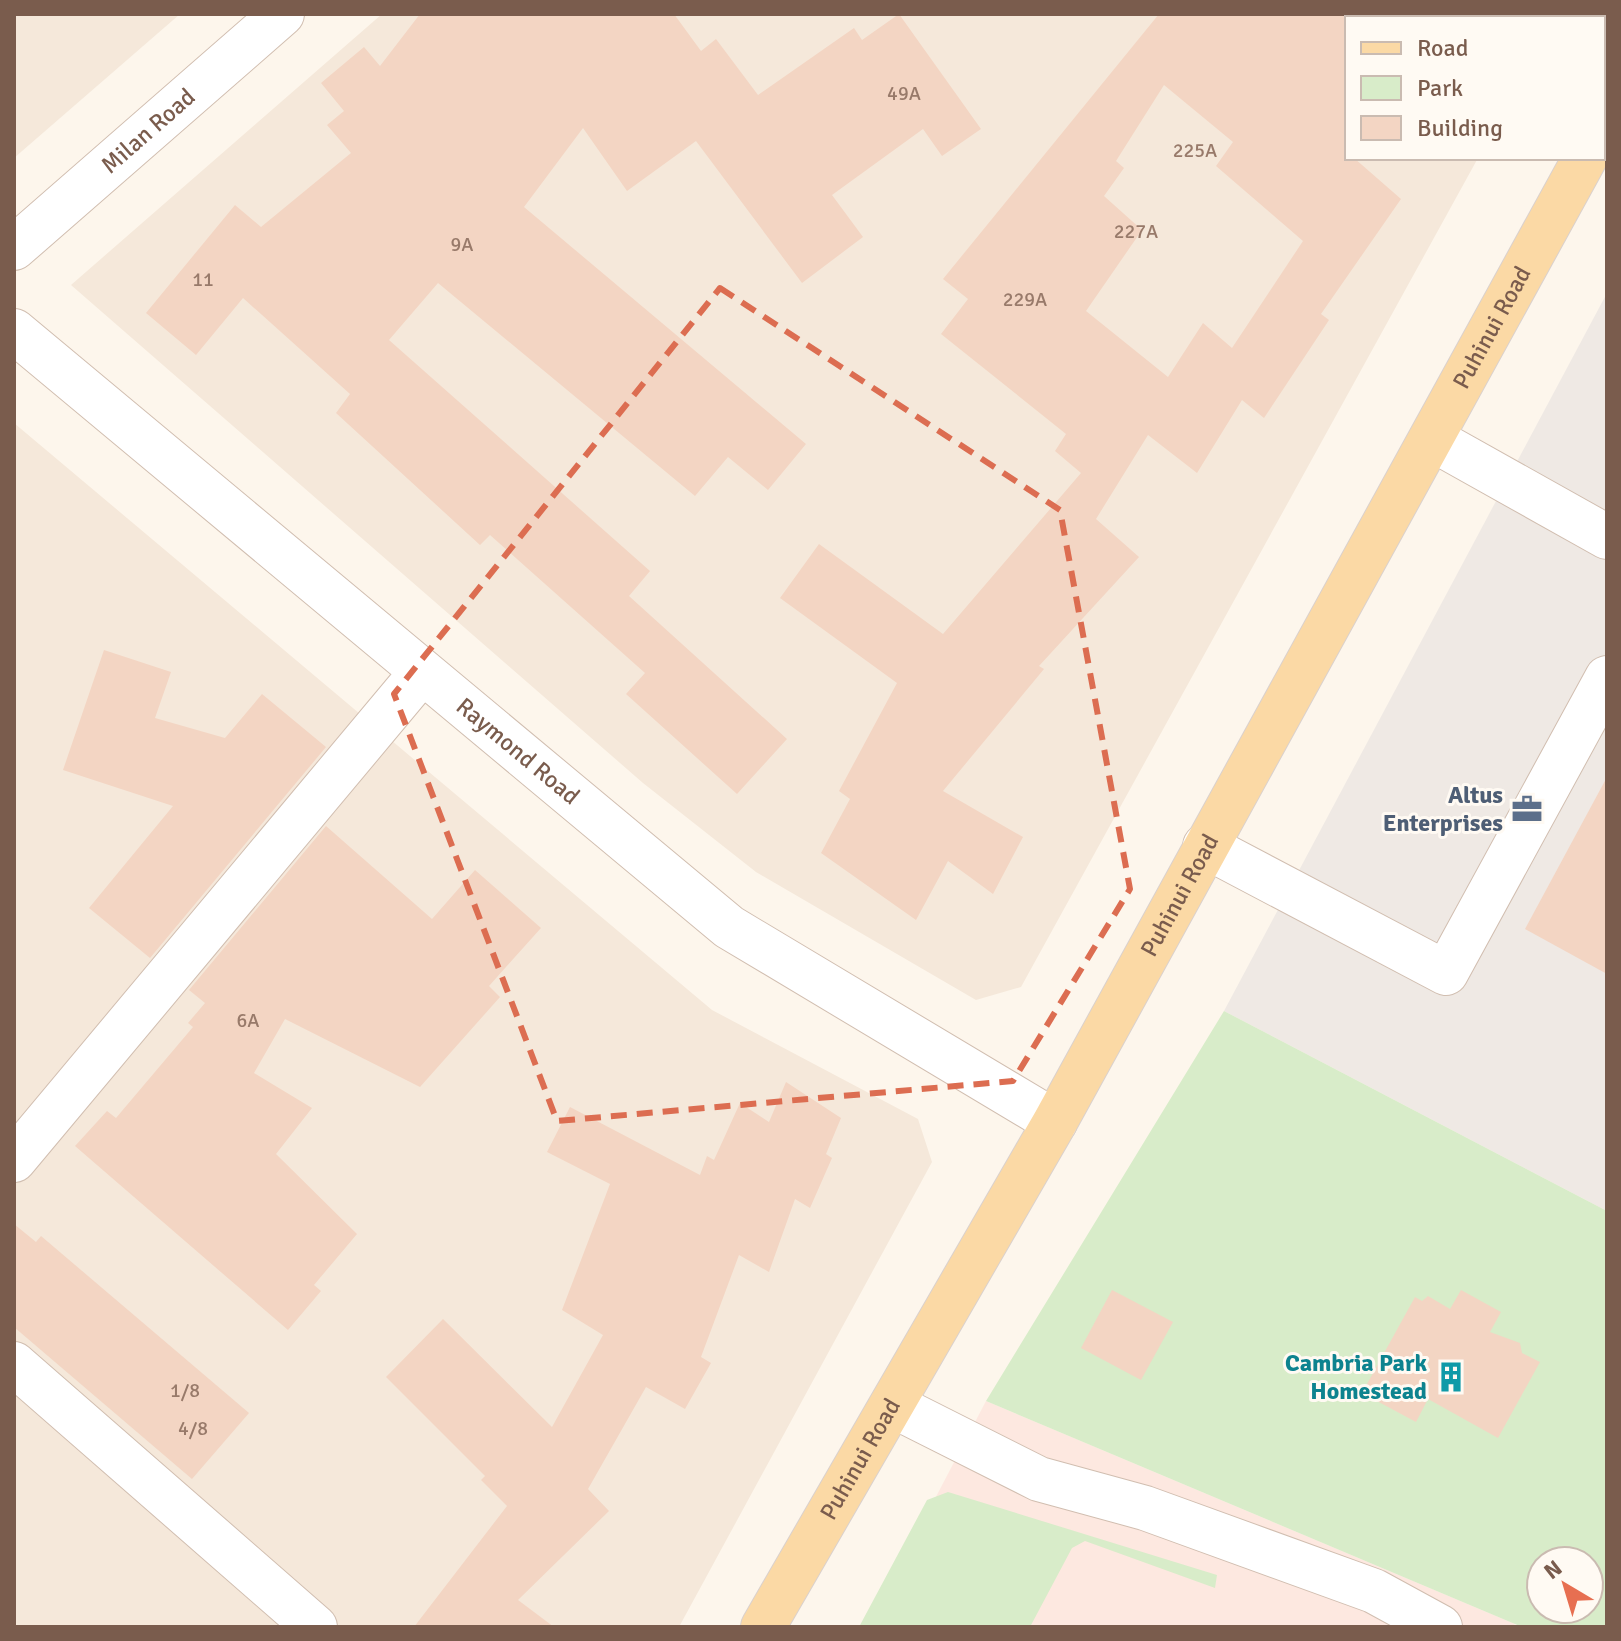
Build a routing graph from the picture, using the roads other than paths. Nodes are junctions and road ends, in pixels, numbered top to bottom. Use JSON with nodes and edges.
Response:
{"nodes":[{"id":1,"x":282,"y":14,"type":"edge"},
{"id":2,"x":1584,"y":160,"type":"edge"},
{"id":3,"x":14,"y":248,"type":"edge"},
{"id":4,"x":14,"y":331,"type":"edge"},
{"id":5,"x":1432,"y":439,"type":"junction"},
{"id":6,"x":1607,"y":537,"type":"edge"},
{"id":7,"x":422,"y":672,"type":"junction"},
{"id":8,"x":1607,"y":678,"type":"edge"},
{"id":9,"x":1205,"y":846,"type":"junction"},
{"id":10,"x":1055,"y":1122,"type":"junction"},
{"id":11,"x":14,"y":1160,"type":"edge"},
{"id":12,"x":14,"y":1364,"type":"edge"},
{"id":13,"x":892,"y":1405,"type":"junction"},
{"id":14,"x":315,"y":1627,"type":"edge"},
{"id":15,"x":763,"y":1627,"type":"edge"},
{"id":16,"x":1440,"y":1627,"type":"edge"}],
"edges":[{"from":1,"to":3,"type":"street","name":"Milan Road"},
{"from":2,"to":5,"type":"main road","name":"Puhinui Road"},
{"from":4,"to":7,"type":"street","name":"Raymond Road"},
{"from":5,"to":6,"type":"street"},
{"from":5,"to":9,"type":"main road","name":"Puhinui Road"},
{"from":7,"to":10,"type":"street","name":"Raymond Road"},
{"from":7,"to":11,"type":"street"},
{"from":8,"to":9,"type":"street"},
{"from":9,"to":10,"type":"main road","name":"Puhinui Road"},
{"from":10,"to":13,"type":"main road","name":"Puhinui Road"},
{"from":12,"to":14,"type":"street"},
{"from":13,"to":15,"type":"main road","name":"Puhinui Road"},
{"from":13,"to":16,"type":"street"}]}
